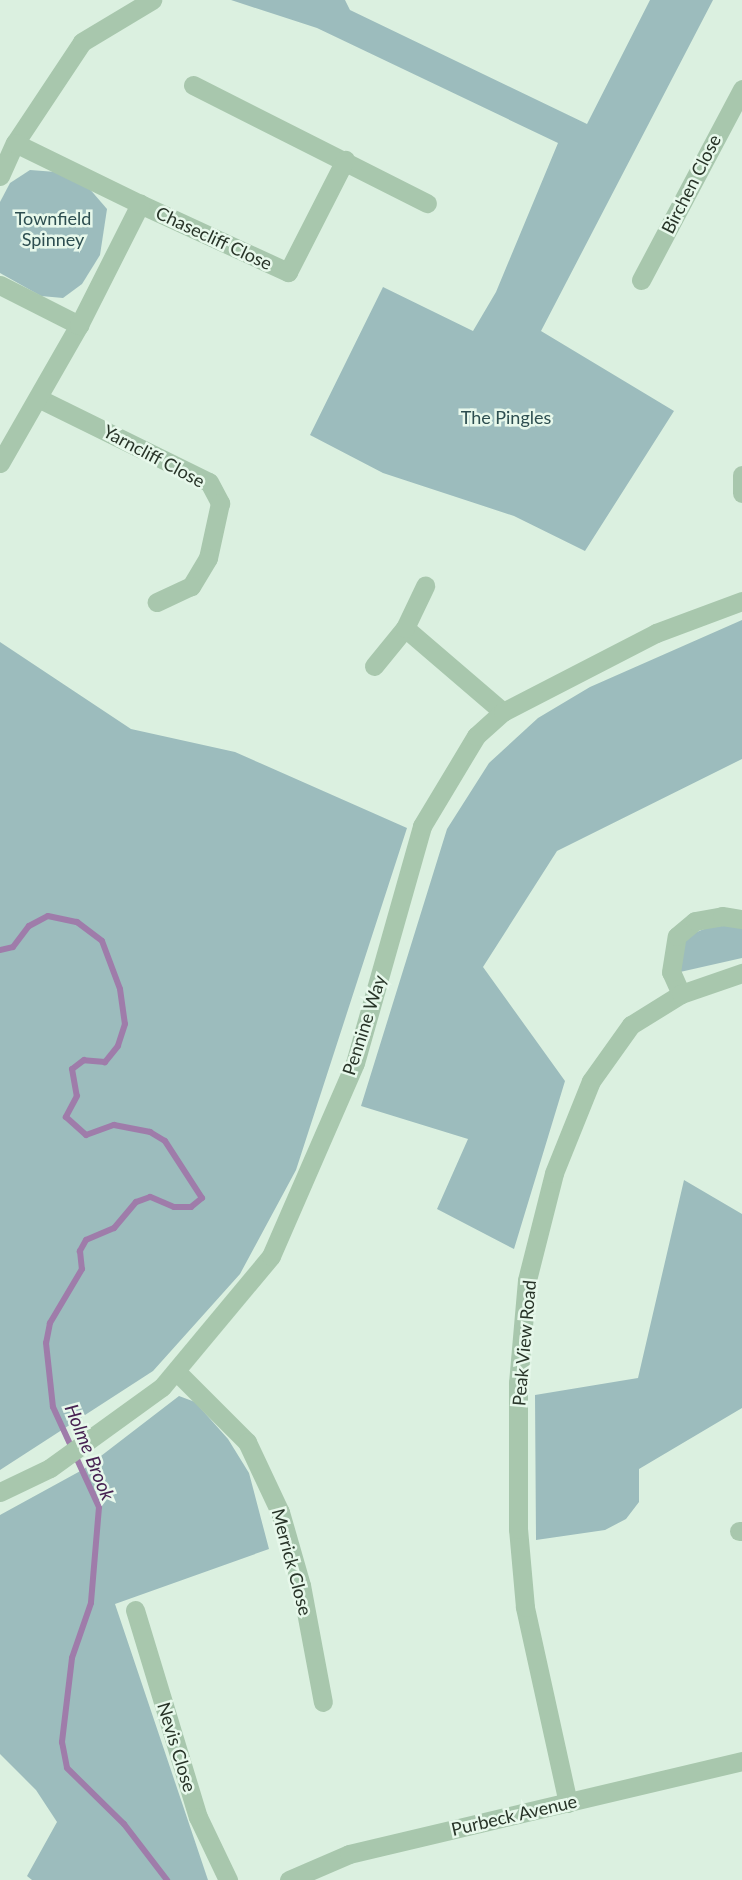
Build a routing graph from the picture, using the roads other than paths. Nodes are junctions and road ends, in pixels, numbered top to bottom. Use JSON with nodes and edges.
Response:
{"nodes":[{"id":1,"x":152,"y":0,"type":"edge"},
{"id":2,"x":193,"y":85,"type":"dead end"},
{"id":3,"x":742,"y":89,"type":"edge"},
{"id":4,"x":15,"y":143,"type":"junction"},
{"id":5,"x":345,"y":160,"type":"junction"},
{"id":6,"x":0,"y":176,"type":"edge"},
{"id":7,"x":426,"y":203,"type":"dead end"},
{"id":8,"x":140,"y":204,"type":"junction"},
{"id":9,"x":641,"y":280,"type":"dead end"},
{"id":10,"x":0,"y":285,"type":"edge"},
{"id":11,"x":79,"y":325,"type":"junction"},
{"id":12,"x":40,"y":399,"type":"junction"},
{"id":13,"x":0,"y":463,"type":"edge"},
{"id":14,"x":742,"y":475,"type":"edge"},
{"id":15,"x":742,"y":493,"type":"edge"},
{"id":16,"x":425,"y":586,"type":"dead end"},
{"id":17,"x":742,"y":601,"type":"edge"},
{"id":18,"x":156,"y":602,"type":"dead end"},
{"id":19,"x":405,"y":628,"type":"junction"},
{"id":20,"x":374,"y":666,"type":"dead end"},
{"id":21,"x":503,"y":712,"type":"junction"},
{"id":22,"x":742,"y":919,"type":"edge"},
{"id":23,"x":742,"y":973,"type":"edge"},
{"id":24,"x":681,"y":993,"type":"junction"},
{"id":25,"x":177,"y":1372,"type":"junction"},
{"id":26,"x":0,"y":1492,"type":"edge"},
{"id":27,"x":135,"y":1610,"type":"dead end"},
{"id":28,"x":323,"y":1702,"type":"dead end"},
{"id":29,"x":742,"y":1761,"type":"edge"},
{"id":30,"x":568,"y":1802,"type":"junction"},
{"id":31,"x":228,"y":1880,"type":"edge"},
{"id":32,"x":289,"y":1880,"type":"edge"}],
"edges":[{"from":1,"to":4,"type":"street"},
{"from":2,"to":5,"type":"street"},
{"from":3,"to":9,"type":"street","name":"Birchen Close"},
{"from":4,"to":6,"type":"street"},
{"from":4,"to":8,"type":"street"},
{"from":5,"to":7,"type":"street"},
{"from":5,"to":8,"type":"street","name":"Chasecliff Close"},
{"from":8,"to":11,"type":"street"},
{"from":10,"to":11,"type":"street"},
{"from":11,"to":12,"type":"street"},
{"from":12,"to":13,"type":"street"},
{"from":12,"to":18,"type":"street","name":"Yarncliff Close"},
{"from":14,"to":15,"type":"street"},
{"from":16,"to":19,"type":"street"},
{"from":17,"to":21,"type":"street","name":"Pennine Way"},
{"from":19,"to":20,"type":"street"},
{"from":19,"to":21,"type":"street"},
{"from":21,"to":25,"type":"street","name":"Pennine Way"},
{"from":22,"to":24,"type":"street"},
{"from":23,"to":24,"type":"street","name":"Peak View Road"},
{"from":24,"to":30,"type":"street","name":"Peak View Road"},
{"from":25,"to":26,"type":"street","name":"Pennine Way"},
{"from":25,"to":28,"type":"street","name":"Merrick Close"},
{"from":27,"to":31,"type":"street","name":"Nevis Close"},
{"from":29,"to":30,"type":"street","name":"Purbeck Avenue"},
{"from":30,"to":32,"type":"street","name":"Purbeck Avenue"}]}
